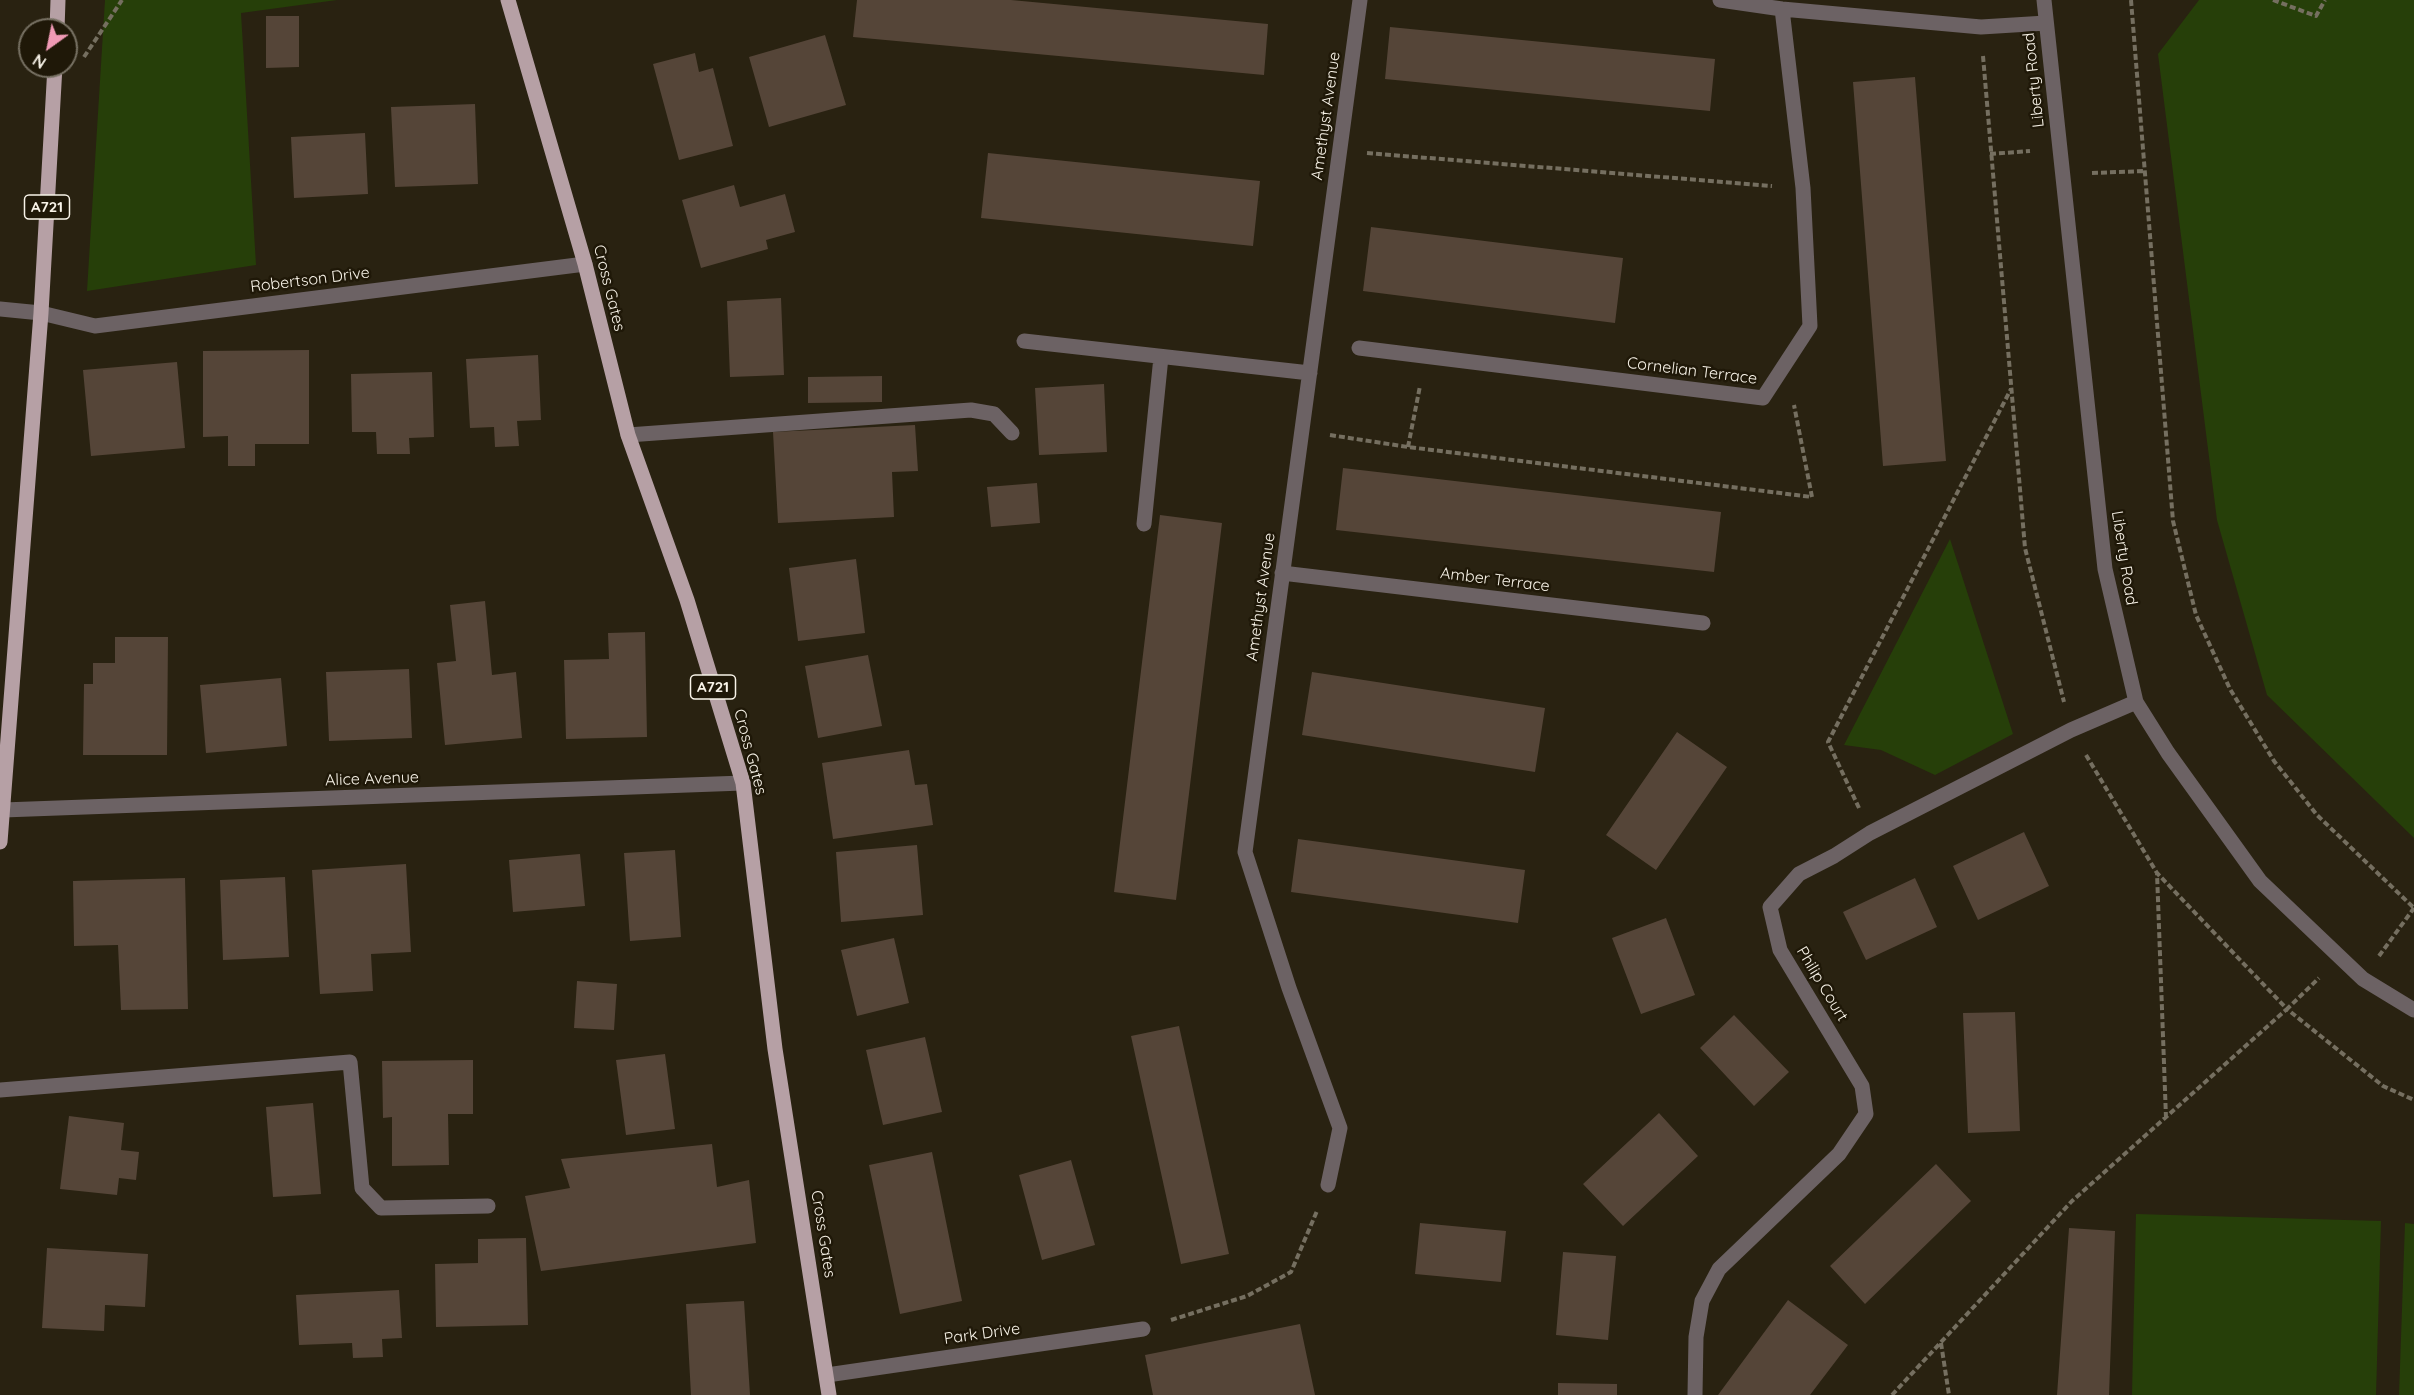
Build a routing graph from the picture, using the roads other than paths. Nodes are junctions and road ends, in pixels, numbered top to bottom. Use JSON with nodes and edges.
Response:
{"nodes":[{"id":1,"x":58,"y":0,"type":"edge"},
{"id":2,"x":508,"y":0,"type":"edge"},
{"id":3,"x":1360,"y":0,"type":"edge"},
{"id":4,"x":1720,"y":0,"type":"edge"},
{"id":5,"x":2044,"y":0,"type":"edge"},
{"id":6,"x":1782,"y":9,"type":"junction"},
{"id":7,"x":57,"y":18,"type":"edge"},
{"id":8,"x":2046,"y":23,"type":"junction"},
{"id":9,"x":55,"y":78,"type":"edge"},
{"id":10,"x":585,"y":264,"type":"junction"},
{"id":11,"x":0,"y":309,"type":"edge"},
{"id":12,"x":41,"y":313,"type":"junction"},
{"id":13,"x":1024,"y":341,"type":"dead end"},
{"id":14,"x":1359,"y":348,"type":"dead end"},
{"id":15,"x":1161,"y":357,"type":"junction"},
{"id":16,"x":1310,"y":374,"type":"junction"},
{"id":17,"x":1012,"y":433,"type":"dead end"},
{"id":18,"x":628,"y":435,"type":"junction"},
{"id":19,"x":1144,"y":524,"type":"dead end"},
{"id":20,"x":1282,"y":573,"type":"junction"},
{"id":21,"x":1703,"y":623,"type":"dead end"},
{"id":22,"x":2136,"y":702,"type":"junction"},
{"id":23,"x":742,"y":783,"type":"junction"},
{"id":24,"x":3,"y":810,"type":"junction"},
{"id":25,"x":0,"y":842,"type":"edge"},
{"id":26,"x":2414,"y":1010,"type":"edge"},
{"id":27,"x":0,"y":1090,"type":"edge"},
{"id":28,"x":1328,"y":1185,"type":"road end"},
{"id":29,"x":488,"y":1206,"type":"dead end"},
{"id":30,"x":1143,"y":1329,"type":"road end"},
{"id":31,"x":826,"y":1375,"type":"junction"},
{"id":32,"x":829,"y":1395,"type":"edge"},
{"id":33,"x":1695,"y":1395,"type":"edge"}],
"edges":[{"from":1,"to":7,"type":"main road"},
{"from":2,"to":10,"type":"main road","name":"Cross Gates","number":"A721"},
{"from":3,"to":16,"type":"street","name":"Amethyst Avenue"},
{"from":4,"to":6,"type":"street"},
{"from":5,"to":8,"type":"street","name":"Liberty Road"},
{"from":6,"to":8,"type":"street"},
{"from":6,"to":14,"type":"street","name":"Cornelian Terrace"},
{"from":8,"to":22,"type":"street","name":"Liberty Road"},
{"from":9,"to":12,"type":"main road","number":"A721"},
{"from":10,"to":12,"type":"street","name":"Robertson Drive"},
{"from":10,"to":18,"type":"main road","name":"Cross Gates","number":"A721"},
{"from":11,"to":12,"type":"street","name":"Robertson Drive"},
{"from":12,"to":24,"type":"main road","number":"A721"},
{"from":13,"to":15,"type":"street"},
{"from":15,"to":16,"type":"street"},
{"from":15,"to":19,"type":"street"},
{"from":16,"to":20,"type":"street","name":"Amethyst Avenue"},
{"from":17,"to":18,"type":"street"},
{"from":18,"to":23,"type":"main road","name":"Cross Gates","number":"A721"},
{"from":20,"to":21,"type":"street","name":"Amber Terrace"},
{"from":20,"to":28,"type":"street","name":"Amethyst Avenue"},
{"from":22,"to":26,"type":"street","name":"Liberty Road"},
{"from":22,"to":33,"type":"street","name":"Philip Court"},
{"from":23,"to":24,"type":"street","name":"Alice Avenue"},
{"from":23,"to":31,"type":"main road","name":"Cross Gates","number":"A721"},
{"from":24,"to":25,"type":"main road","number":"A721"},
{"from":27,"to":29,"type":"street"},
{"from":30,"to":31,"type":"street","name":"Park Drive"},
{"from":31,"to":32,"type":"main road","name":"Cross Gates","number":"A721"}]}
